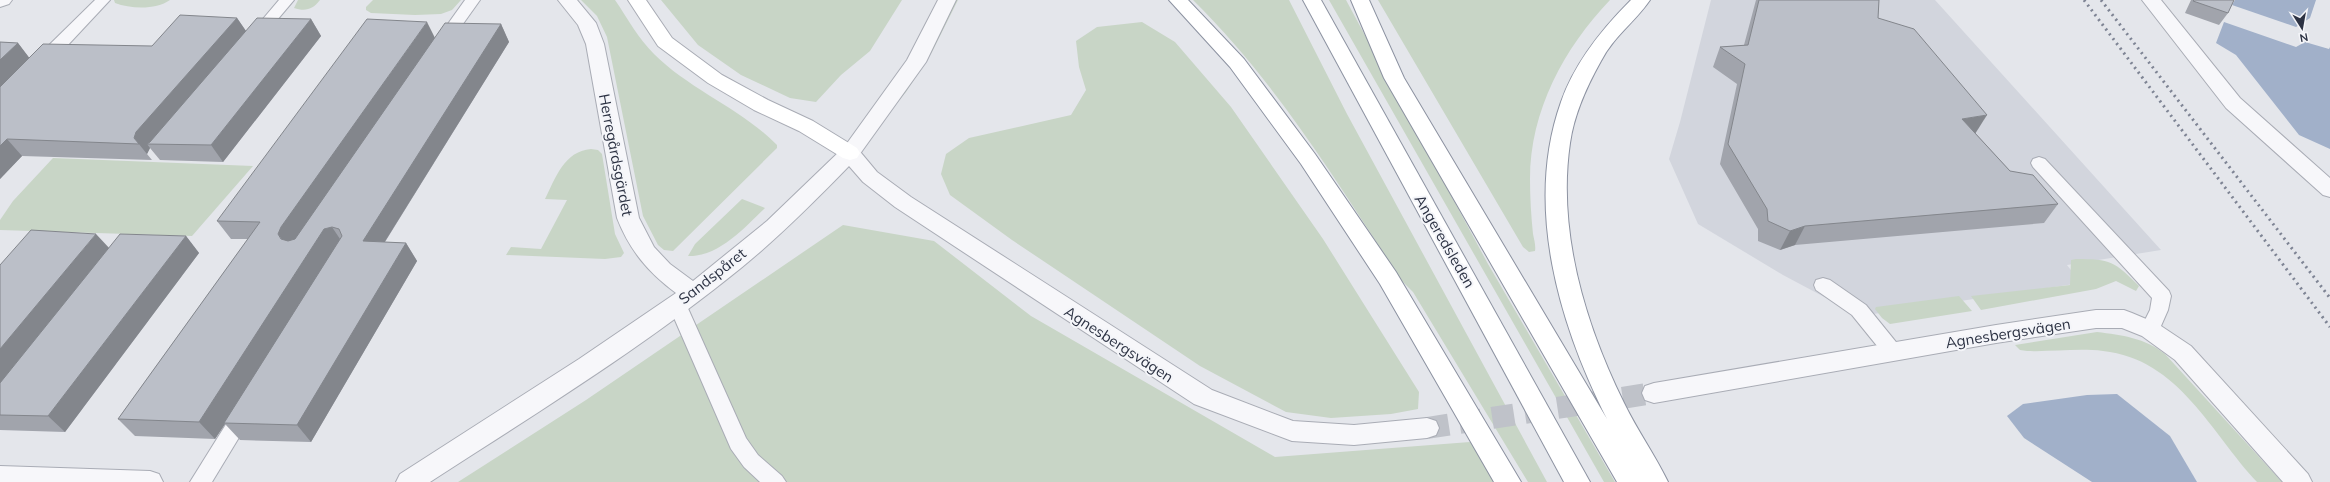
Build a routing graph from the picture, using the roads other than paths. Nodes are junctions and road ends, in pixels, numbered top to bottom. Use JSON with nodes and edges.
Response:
{"nodes":[{"id":1,"x":3,"y":0,"type":"edge"},
{"id":2,"x":103,"y":0,"type":"edge"},
{"id":3,"x":287,"y":0,"type":"edge"},
{"id":4,"x":472,"y":0,"type":"edge"},
{"id":5,"x":567,"y":0,"type":"edge"},
{"id":6,"x":636,"y":0,"type":"edge"},
{"id":7,"x":947,"y":0,"type":"edge"},
{"id":8,"x":1178,"y":0,"type":"edge"},
{"id":9,"x":1312,"y":0,"type":"edge"},
{"id":10,"x":1360,"y":0,"type":"edge"},
{"id":11,"x":1641,"y":0,"type":"edge"},
{"id":12,"x":2151,"y":0,"type":"edge"},
{"id":13,"x":0,"y":1,"type":"edge"},
{"id":14,"x":248,"y":45,"type":"edge"},
{"id":15,"x":435,"y":53,"type":"edge"},
{"id":16,"x":42,"y":62,"type":"edge"},
{"id":17,"x":850,"y":153,"type":"junction"},
{"id":18,"x":2040,"y":163,"type":"dead end"},
{"id":19,"x":2330,"y":190,"type":"edge"},
{"id":20,"x":1823,"y":285,"type":"dead end"},
{"id":21,"x":685,"y":298,"type":"junction"},
{"id":22,"x":2150,"y":330,"type":"junction"},
{"id":23,"x":1893,"y":352,"type":"junction"},
{"id":24,"x":1654,"y":393,"type":"tunnel mouth"},
{"id":25,"x":256,"y":394,"type":"edge"},
{"id":26,"x":1427,"y":428,"type":"tunnel mouth"},
{"id":27,"x":0,"y":477,"type":"edge"},
{"id":28,"x":1646,"y":480,"type":"edge"},
{"id":29,"x":150,"y":482,"type":"edge"},
{"id":30,"x":201,"y":482,"type":"edge"},
{"id":31,"x":409,"y":482,"type":"edge"},
{"id":32,"x":775,"y":482,"type":"edge"},
{"id":33,"x":1508,"y":482,"type":"edge"},
{"id":34,"x":1578,"y":482,"type":"edge"},
{"id":35,"x":2298,"y":482,"type":"edge"}],
"edges":[{"from":1,"to":13,"type":"street"},
{"from":2,"to":16,"type":"lane"},
{"from":3,"to":14,"type":"lane"},
{"from":4,"to":15,"type":"lane"},
{"from":5,"to":21,"type":"street","name":"Herregårdsgärdet"},
{"from":6,"to":17,"type":"main road"},
{"from":7,"to":17,"type":"street","name":"Sandspåret"},
{"from":8,"to":33,"type":"main road"},
{"from":9,"to":34,"type":"main road","name":"Angeredsleden"},
{"from":10,"to":28,"type":"main road"},
{"from":11,"to":28,"type":"main road"},
{"from":12,"to":19,"type":"street"},
{"from":17,"to":21,"type":"street","name":"Sandspåret"},
{"from":17,"to":26,"type":"street","name":"Agnesbergsvägen"},
{"from":18,"to":22,"type":"lane"},
{"from":20,"to":23,"type":"lane"},
{"from":21,"to":31,"type":"street","name":"Sandspåret"},
{"from":21,"to":32,"type":"lane"},
{"from":22,"to":23,"type":"street","name":"Agnesbergsvägen"},
{"from":22,"to":35,"type":"street","name":"Agnesbergsvägen"},
{"from":23,"to":24,"type":"street","name":"Agnesbergsvägen"},
{"from":25,"to":30,"type":"lane"},
{"from":27,"to":29,"type":"street"}]}
